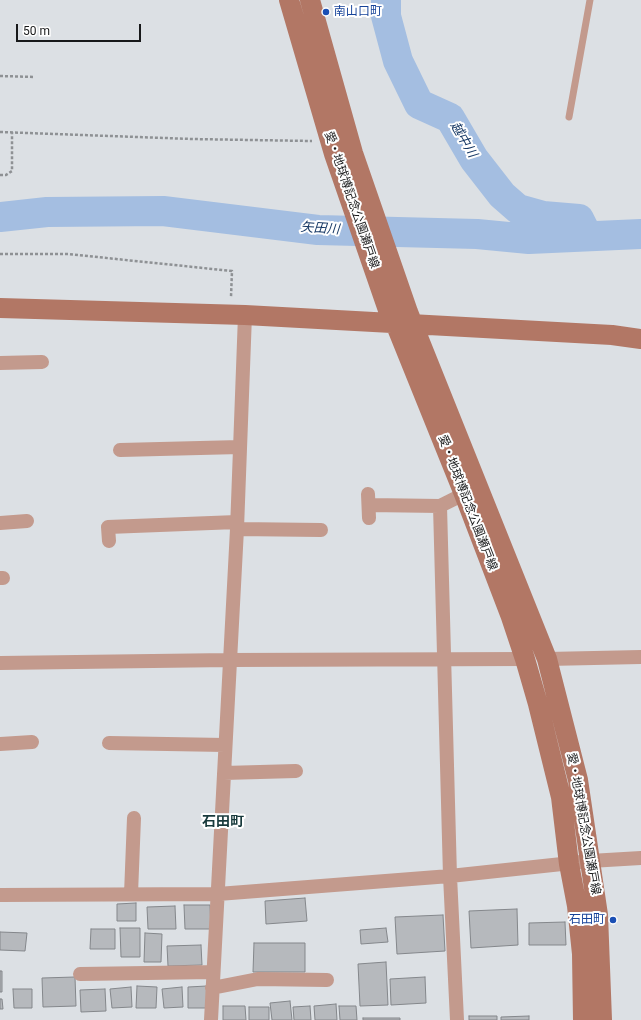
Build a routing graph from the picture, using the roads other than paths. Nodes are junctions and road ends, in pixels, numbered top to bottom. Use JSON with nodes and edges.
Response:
{"nodes":[{"id":1,"x":289,"y":0,"type":"edge"},
{"id":2,"x":310,"y":0,"type":"edge"},
{"id":3,"x":590,"y":0,"type":"edge"},
{"id":4,"x":569,"y":117,"type":"dead end"},
{"id":5,"x":339,"y":150,"type":"junction"},
{"id":6,"x":0,"y":308,"type":"edge"},
{"id":7,"x":245,"y":315,"type":"junction"},
{"id":8,"x":401,"y":318,"type":"junction"},
{"id":9,"x":641,"y":339,"type":"edge"},
{"id":10,"x":42,"y":362,"type":"dead end"},
{"id":11,"x":0,"y":363,"type":"edge"},
{"id":12,"x":240,"y":447,"type":"junction"},
{"id":13,"x":120,"y":450,"type":"dead end"},
{"id":14,"x":464,"y":494,"type":"junction"},
{"id":15,"x":368,"y":506,"type":"dead end"},
{"id":16,"x":440,"y":506,"type":"junction"},
{"id":17,"x":27,"y":521,"type":"dead end"},
{"id":18,"x":0,"y":523,"type":"edge"},
{"id":19,"x":237,"y":526,"type":"junction"},
{"id":20,"x":321,"y":530,"type":"dead end"},
{"id":21,"x":109,"y":540,"type":"dead end"},
{"id":22,"x":641,"y":657,"type":"edge"},
{"id":23,"x":444,"y":659,"type":"junction"},
{"id":24,"x":525,"y":659,"type":"junction"},
{"id":25,"x":547,"y":659,"type":"junction"},
{"id":26,"x":229,"y":660,"type":"junction"},
{"id":27,"x":0,"y":663,"type":"edge"},
{"id":28,"x":32,"y":742,"type":"dead end"},
{"id":29,"x":109,"y":743,"type":"dead end"},
{"id":30,"x":0,"y":744,"type":"edge"},
{"id":31,"x":225,"y":744,"type":"junction"},
{"id":32,"x":296,"y":771,"type":"dead end"},
{"id":33,"x":224,"y":773,"type":"junction"},
{"id":34,"x":134,"y":818,"type":"dead end"},
{"id":35,"x":641,"y":858,"type":"edge"},
{"id":36,"x":590,"y":861,"type":"junction"},
{"id":37,"x":569,"y":864,"type":"junction"},
{"id":38,"x":450,"y":876,"type":"junction"},
{"id":39,"x":131,"y":894,"type":"junction"},
{"id":40,"x":218,"y":894,"type":"junction"},
{"id":41,"x":0,"y":895,"type":"edge"},
{"id":42,"x":213,"y":972,"type":"junction"},
{"id":43,"x":80,"y":974,"type":"dead end"},
{"id":44,"x":327,"y":980,"type":"dead end"},
{"id":45,"x":212,"y":988,"type":"junction"},
{"id":46,"x":211,"y":1020,"type":"edge"},
{"id":47,"x":456,"y":1020,"type":"edge"},
{"id":48,"x":583,"y":1020,"type":"edge"},
{"id":49,"x":602,"y":1020,"type":"edge"}],
"edges":[{"from":1,"to":5,"type":"main road","name":"愛・地球博記念公園瀬戸線"},
{"from":2,"to":5,"type":"main road","name":"愛・地球博記念公園瀬戸線"},
{"from":3,"to":4,"type":"lane"},
{"from":5,"to":8,"type":"main road","name":"愛・地球博記念公園瀬戸線"},
{"from":6,"to":7,"type":"main road"},
{"from":7,"to":8,"type":"main road"},
{"from":7,"to":12,"type":"street"},
{"from":8,"to":9,"type":"main road"},
{"from":8,"to":14,"type":"main road","name":"愛・地球博記念公園瀬戸線"},
{"from":8,"to":25,"type":"main road","name":"愛・地球博記念公園瀬戸線"},
{"from":10,"to":11,"type":"street"},
{"from":12,"to":13,"type":"street"},
{"from":12,"to":19,"type":"street"},
{"from":14,"to":16,"type":"street"},
{"from":14,"to":24,"type":"main road","name":"愛・地球博記念公園瀬戸線"},
{"from":15,"to":16,"type":"street"},
{"from":16,"to":23,"type":"street"},
{"from":17,"to":18,"type":"street"},
{"from":19,"to":20,"type":"street"},
{"from":19,"to":21,"type":"street"},
{"from":19,"to":26,"type":"street"},
{"from":22,"to":25,"type":"street"},
{"from":23,"to":24,"type":"street"},
{"from":23,"to":26,"type":"street"},
{"from":23,"to":38,"type":"street"},
{"from":24,"to":37,"type":"main road","name":"愛・地球博記念公園瀬戸線"},
{"from":25,"to":36,"type":"main road","name":"愛・地球博記念公園瀬戸線"},
{"from":26,"to":27,"type":"street"},
{"from":26,"to":31,"type":"street"},
{"from":28,"to":30,"type":"street"},
{"from":29,"to":31,"type":"street"},
{"from":31,"to":33,"type":"street"},
{"from":32,"to":33,"type":"street"},
{"from":33,"to":40,"type":"street"},
{"from":34,"to":39,"type":"street"},
{"from":35,"to":36,"type":"street"},
{"from":36,"to":37,"type":"street"},
{"from":36,"to":49,"type":"main road","name":"愛・地球博記念公園瀬戸線"},
{"from":37,"to":38,"type":"street"},
{"from":37,"to":48,"type":"main road","name":"愛・地球博記念公園瀬戸線"},
{"from":38,"to":40,"type":"street"},
{"from":38,"to":47,"type":"street"},
{"from":39,"to":40,"type":"street"},
{"from":39,"to":41,"type":"street"},
{"from":40,"to":42,"type":"street"},
{"from":42,"to":43,"type":"street"},
{"from":42,"to":45,"type":"street"},
{"from":44,"to":45,"type":"street"},
{"from":45,"to":46,"type":"street"}]}
